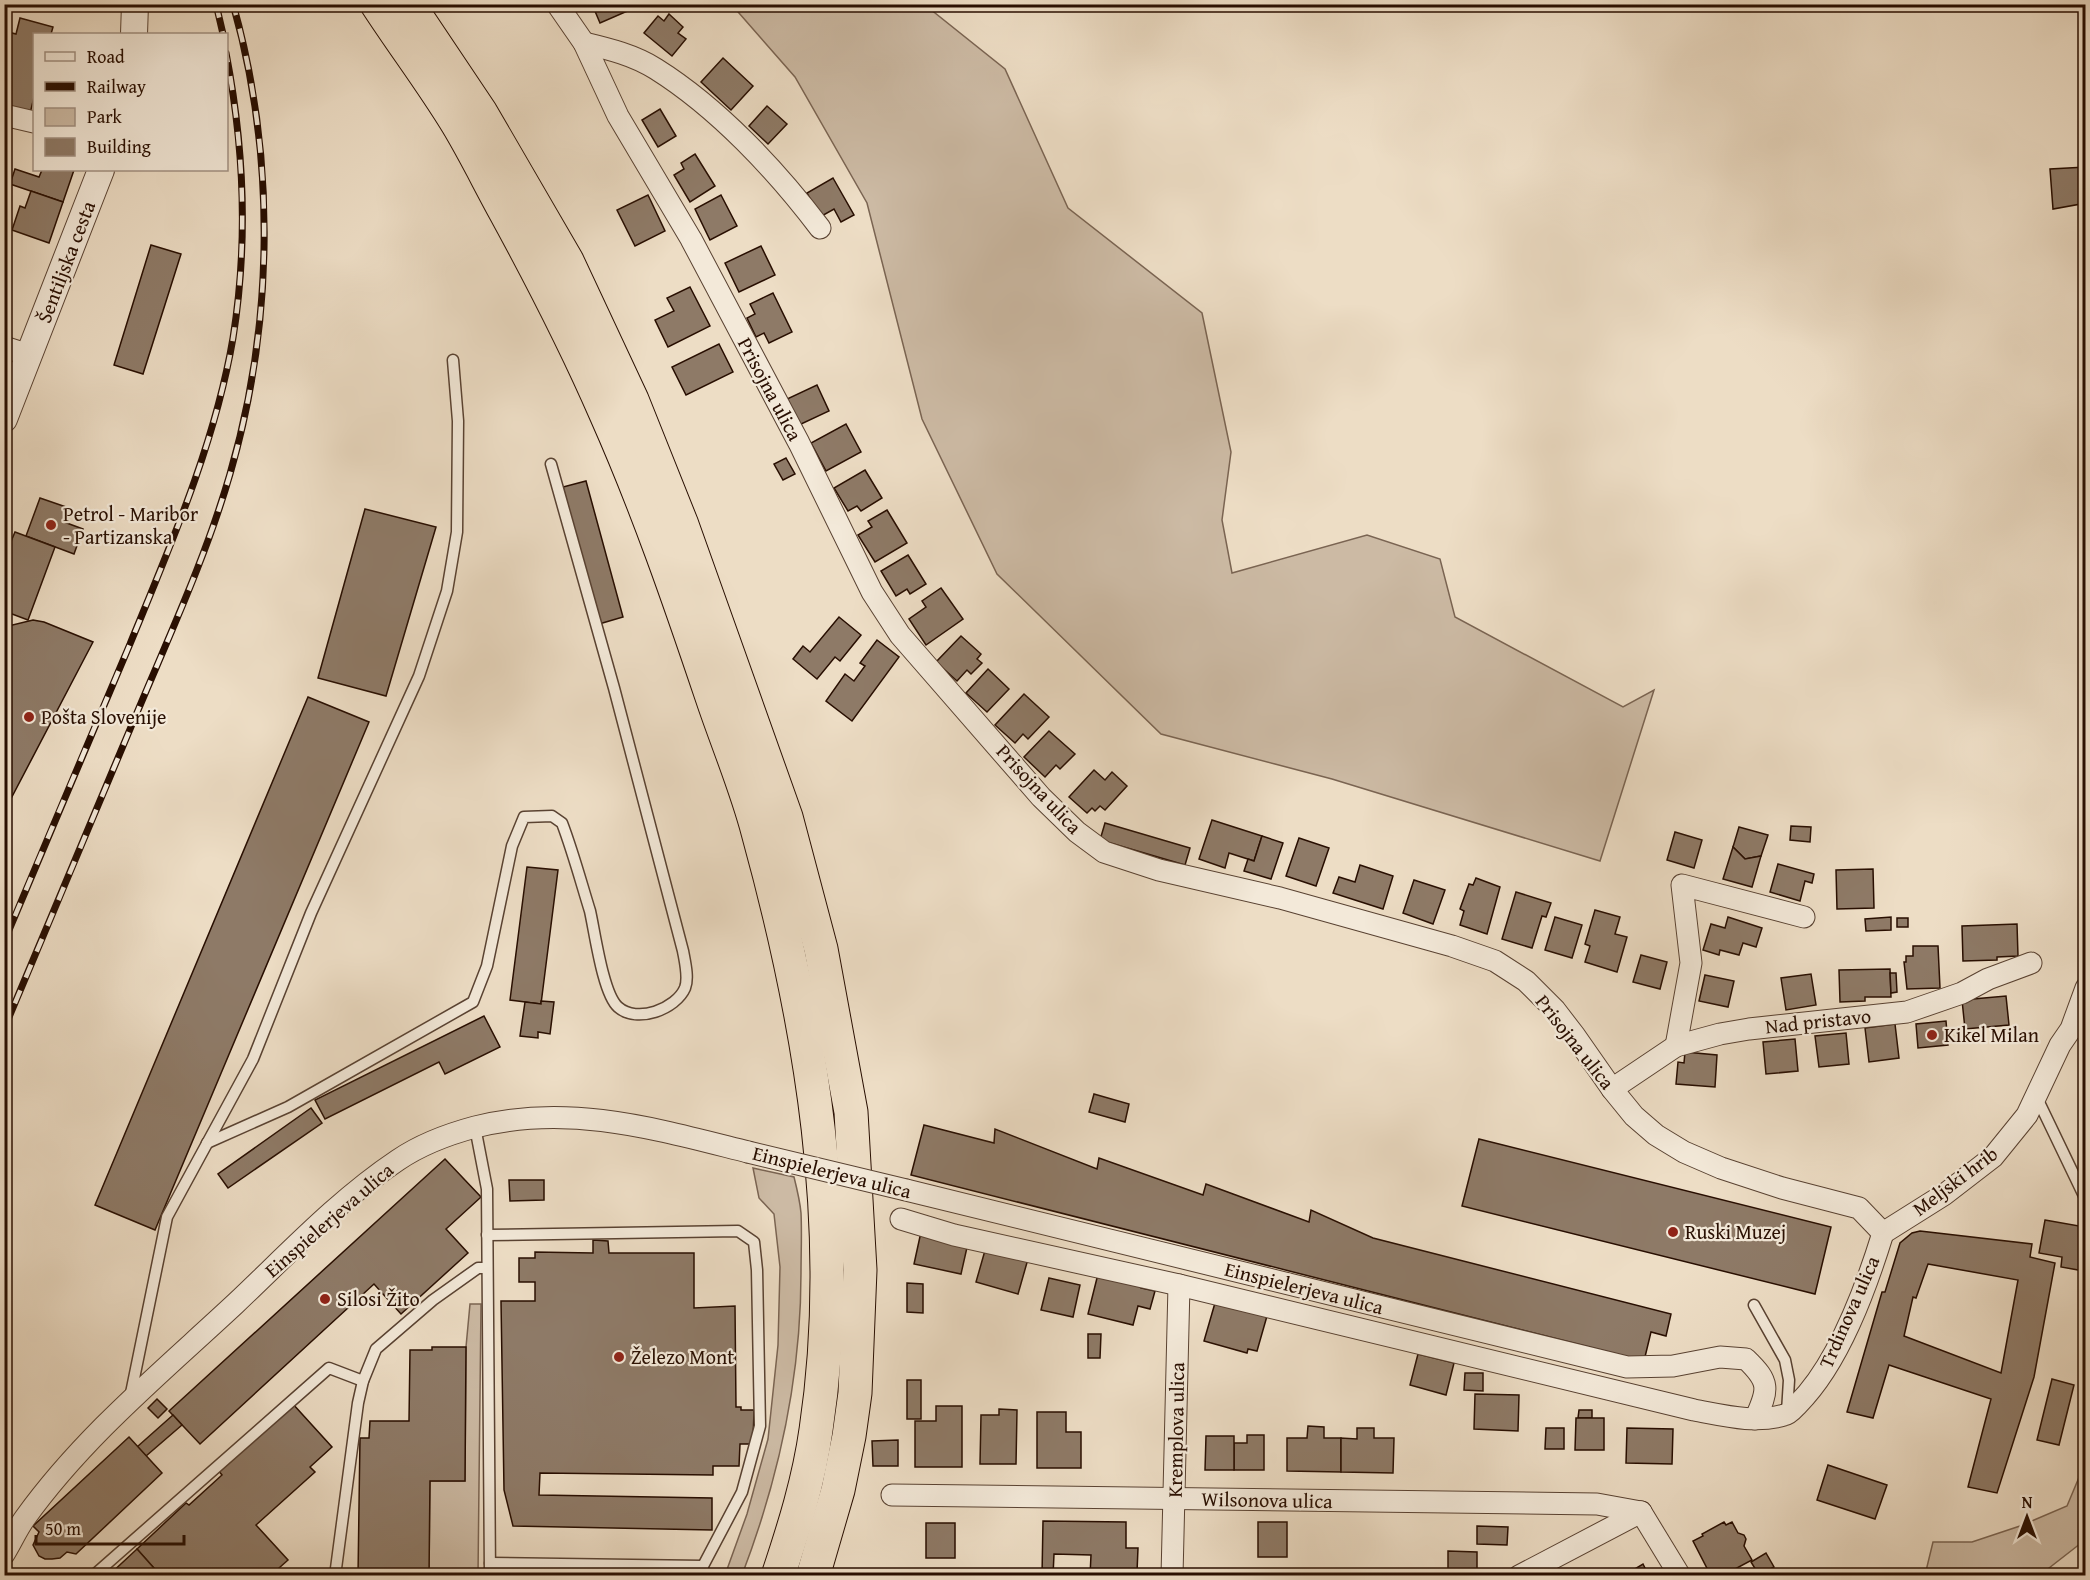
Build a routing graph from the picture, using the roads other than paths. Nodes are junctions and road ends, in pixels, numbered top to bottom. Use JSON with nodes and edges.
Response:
{"nodes":[{"id":1,"x":135,"y":4,"type":"edge"},
{"id":2,"x":376,"y":4,"type":"edge"},
{"id":3,"x":408,"y":4,"type":"edge"},
{"id":4,"x":557,"y":4,"type":"edge"},
{"id":5,"x":134,"y":33,"type":"edge"},
{"id":6,"x":584,"y":43,"type":"junction"},
{"id":7,"x":4,"y":115,"type":"edge"},
{"id":8,"x":33,"y":122,"type":"edge"},
{"id":9,"x":101,"y":171,"type":"edge"},
{"id":10,"x":820,"y":228,"type":"dead end"},
{"id":11,"x":4,"y":347,"type":"edge"},
{"id":12,"x":29,"y":355,"type":"junction"},
{"id":13,"x":453,"y":360,"type":"dead end"},
{"id":14,"x":4,"y":418,"type":"edge"},
{"id":15,"x":551,"y":464,"type":"dead end"},
{"id":16,"x":731,"y":665,"type":"junction"},
{"id":17,"x":724,"y":734,"type":"junction"},
{"id":18,"x":1804,"y":917,"type":"dead end"},
{"id":19,"x":2031,"y":963,"type":"dead end"},
{"id":20,"x":2085,"y":988,"type":"edge"},
{"id":21,"x":2078,"y":1023,"type":"edge"},
{"id":22,"x":1676,"y":1046,"type":"junction"},
{"id":23,"x":1612,"y":1089,"type":"junction"},
{"id":24,"x":2036,"y":1097,"type":"junction"},
{"id":25,"x":475,"y":1128,"type":"junction"},
{"id":26,"x":207,"y":1143,"type":"junction"},
{"id":27,"x":2085,"y":1200,"type":"edge"},
{"id":28,"x":901,"y":1220,"type":"dead end"},
{"id":29,"x":1883,"y":1233,"type":"junction"},
{"id":30,"x":487,"y":1235,"type":"junction"},
{"id":31,"x":486,"y":1268,"type":"junction"},
{"id":32,"x":1179,"y":1285,"type":"junction"},
{"id":33,"x":1754,"y":1305,"type":"dead end"},
{"id":34,"x":363,"y":1381,"type":"junction"},
{"id":35,"x":128,"y":1404,"type":"junction"},
{"id":36,"x":1786,"y":1415,"type":"junction"},
{"id":37,"x":1755,"y":1419,"type":"junction"},
{"id":38,"x":892,"y":1495,"type":"dead end"},
{"id":39,"x":1174,"y":1499,"type":"junction"},
{"id":40,"x":1641,"y":1512,"type":"junction"},
{"id":41,"x":4,"y":1554,"type":"edge"},
{"id":42,"x":490,"y":1563,"type":"junction"},
{"id":43,"x":702,"y":1571,"type":"edge"},
{"id":44,"x":93,"y":1575,"type":"edge"},
{"id":45,"x":334,"y":1575,"type":"edge"},
{"id":46,"x":490,"y":1575,"type":"edge"},
{"id":47,"x":758,"y":1575,"type":"edge"},
{"id":48,"x":778,"y":1575,"type":"edge"},
{"id":49,"x":795,"y":1575,"type":"edge"},
{"id":50,"x":813,"y":1575,"type":"edge"},
{"id":51,"x":1172,"y":1575,"type":"edge"},
{"id":52,"x":1519,"y":1575,"type":"edge"},
{"id":53,"x":1680,"y":1575,"type":"edge"}],
"edges":[{"from":1,"to":5,"type":"street"},
{"from":2,"to":17,"type":"highway"},
{"from":3,"to":16,"type":"highway"},
{"from":4,"to":6,"type":"street","name":"Prisojna ulica"},
{"from":6,"to":10,"type":"street"},
{"from":6,"to":23,"type":"street","name":"Prisojna ulica"},
{"from":7,"to":8,"type":"street"},
{"from":9,"to":12,"type":"street","name":"Šentiljska cesta"},
{"from":11,"to":12,"type":"street"},
{"from":12,"to":14,"type":"street","name":"Šentiljska cesta"},
{"from":13,"to":26,"type":"lane"},
{"from":15,"to":26,"type":"lane"},
{"from":16,"to":49,"type":"highway"},
{"from":16,"to":50,"type":"highway"},
{"from":17,"to":47,"type":"highway"},
{"from":17,"to":48,"type":"highway"},
{"from":18,"to":22,"type":"street"},
{"from":19,"to":22,"type":"street","name":"Nad pristavo"},
{"from":20,"to":21,"type":"street","name":"Meljski hrib"},
{"from":21,"to":24,"type":"street","name":"Meljski hrib"},
{"from":22,"to":23,"type":"street","name":"Nad pristavo"},
{"from":23,"to":29,"type":"street","name":"Prisojna ulica"},
{"from":24,"to":27,"type":"lane"},
{"from":24,"to":29,"type":"street","name":"Meljski hrib"},
{"from":25,"to":30,"type":"lane"},
{"from":25,"to":35,"type":"street","name":"Einspielerjeva ulica"},
{"from":25,"to":37,"type":"street","name":"Einspielerjeva ulica","bridge":true},
{"from":26,"to":35,"type":"lane"},
{"from":28,"to":32,"type":"street","name":"Einspielerjeva ulica"},
{"from":29,"to":36,"type":"street","name":"Trdinova ulica"},
{"from":30,"to":31,"type":"lane"},
{"from":30,"to":43,"type":"lane"},
{"from":31,"to":34,"type":"lane"},
{"from":31,"to":42,"type":"lane"},
{"from":32,"to":37,"type":"street","name":"Einspielerjeva ulica"},
{"from":32,"to":39,"type":"street","name":"Kremplova ulica"},
{"from":33,"to":36,"type":"lane"},
{"from":34,"to":44,"type":"lane"},
{"from":34,"to":45,"type":"lane"},
{"from":35,"to":41,"type":"street","name":"Einspielerjeva ulica"},
{"from":36,"to":37,"type":"street","name":"Einspielerjeva ulica"},
{"from":38,"to":39,"type":"street","name":"Wilsonova ulica"},
{"from":39,"to":40,"type":"street","name":"Wilsonova ulica"},
{"from":39,"to":51,"type":"street","name":"Kremplova ulica"},
{"from":40,"to":52,"type":"street"},
{"from":40,"to":53,"type":"street"},
{"from":42,"to":43,"type":"lane"},
{"from":42,"to":46,"type":"lane"}]}
